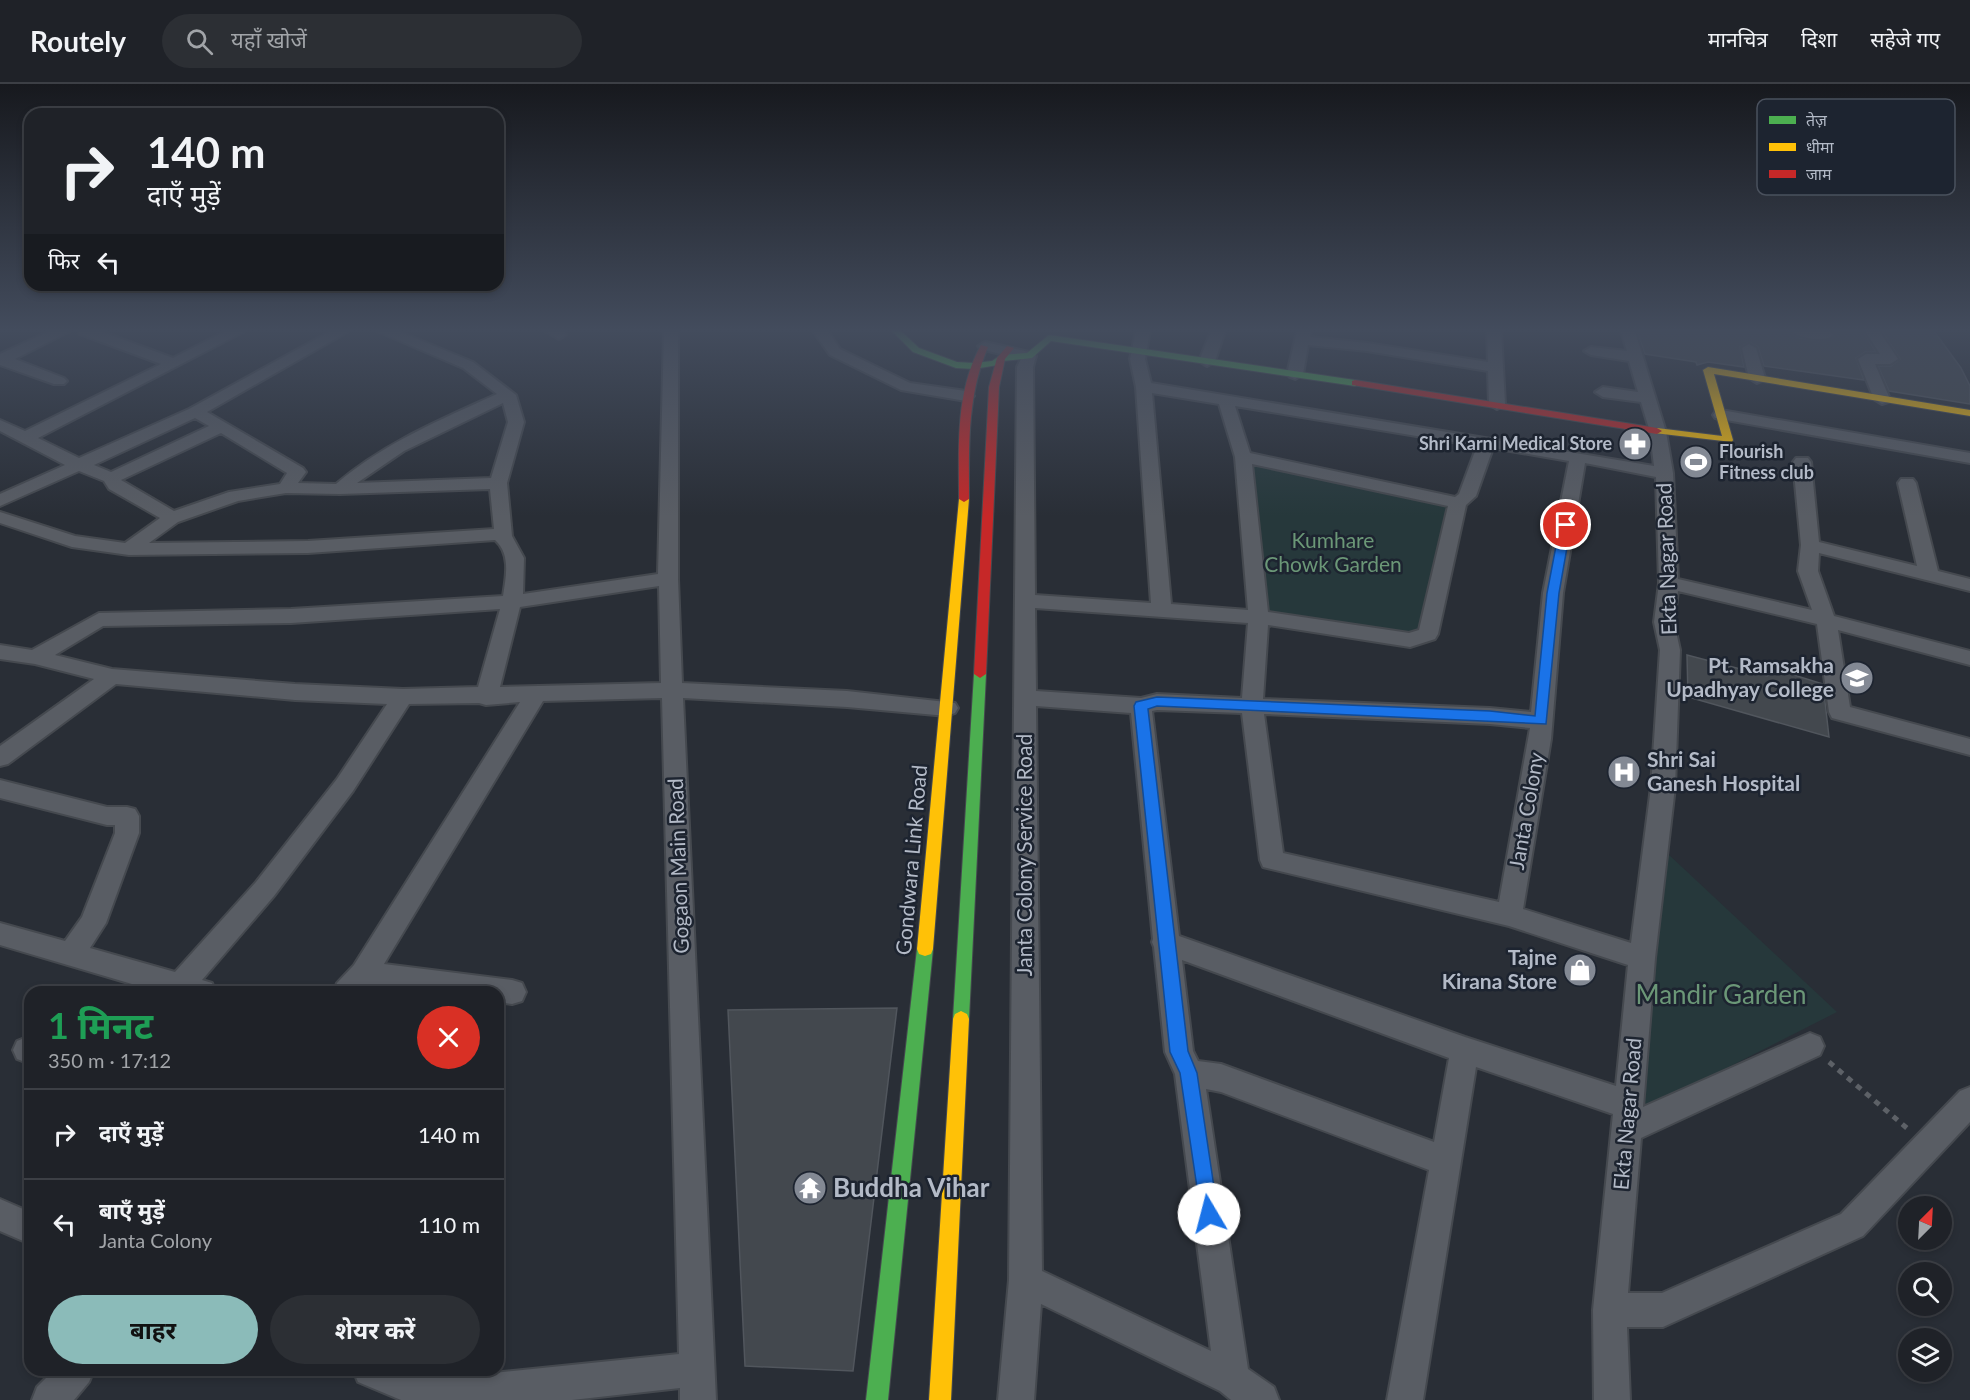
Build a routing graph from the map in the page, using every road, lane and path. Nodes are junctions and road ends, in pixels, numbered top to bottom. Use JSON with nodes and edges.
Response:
{"nodes":[{"id":1,"x":115,"y":392,"type":"edge"},
{"id":2,"x":229,"y":392,"type":"edge"},
{"id":3,"x":505,"y":392,"type":"edge"},
{"id":4,"x":670,"y":392,"type":"edge"},
{"id":5,"x":942,"y":392,"type":"edge"},
{"id":6,"x":969,"y":392,"type":"edge"},
{"id":7,"x":994,"y":392,"type":"edge"},
{"id":8,"x":1024,"y":392,"type":"edge"},
{"id":9,"x":1144,"y":392,"type":"edge"},
{"id":10,"x":1181,"y":392,"type":"edge"},
{"id":11,"x":1419,"y":392,"type":"edge"},
{"id":12,"x":1497,"y":392,"type":"edge"},
{"id":13,"x":1606,"y":392,"type":"edge"},
{"id":14,"x":1646,"y":392,"type":"edge"},
{"id":15,"x":1714,"y":392,"type":"edge"},
{"id":16,"x":1843,"y":392,"type":"edge"},
{"id":17,"x":1879,"y":392,"type":"edge"},
{"id":18,"x":508,"y":395,"type":"junction"},
{"id":19,"x":966,"y":396,"type":"junction"},
{"id":20,"x":1648,"y":398,"type":"junction"},
{"id":21,"x":1225,"y":399,"type":"junction"},
{"id":22,"x":1882,"y":399,"type":"junction"},
{"id":23,"x":1497,"y":404,"type":"junction"},
{"id":24,"x":195,"y":411,"type":"junction"},
{"id":25,"x":1970,"y":413,"type":"edge"},
{"id":26,"x":1721,"y":415,"type":"junction"},
{"id":27,"x":0,"y":425,"type":"edge"},
{"id":28,"x":222,"y":426,"type":"junction"},
{"id":29,"x":1658,"y":432,"type":"junction"},
{"id":30,"x":27,"y":437,"type":"junction"},
{"id":31,"x":1486,"y":443,"type":"junction"},
{"id":32,"x":1243,"y":457,"type":"junction"},
{"id":33,"x":1578,"y":457,"type":"junction"},
{"id":34,"x":1970,"y":458,"type":"edge"},
{"id":35,"x":1802,"y":462,"type":"dead end"},
{"id":36,"x":77,"y":464,"type":"junction"},
{"id":37,"x":1664,"y":473,"type":"junction"},
{"id":38,"x":111,"y":478,"type":"junction"},
{"id":39,"x":498,"y":483,"type":"junction"},
{"id":40,"x":1907,"y":483,"type":"dead end"},
{"id":41,"x":286,"y":488,"type":"junction"},
{"id":42,"x":340,"y":489,"type":"junction"},
{"id":43,"x":0,"y":501,"type":"edge"},
{"id":44,"x":1458,"y":503,"type":"junction"},
{"id":45,"x":0,"y":517,"type":"edge"},
{"id":46,"x":172,"y":518,"type":"junction"},
{"id":47,"x":504,"y":534,"type":"junction"},
{"id":48,"x":1810,"y":545,"type":"junction"},
{"id":49,"x":129,"y":549,"type":"junction"},
{"id":50,"x":1929,"y":575,"type":"junction"},
{"id":51,"x":668,"y":579,"type":"junction"},
{"id":52,"x":1669,"y":583,"type":"junction"},
{"id":53,"x":1970,"y":585,"type":"edge"},
{"id":54,"x":1025,"y":601,"type":"junction"},
{"id":55,"x":512,"y":602,"type":"junction"},
{"id":56,"x":1161,"y":609,"type":"junction"},
{"id":57,"x":1259,"y":617,"type":"junction"},
{"id":58,"x":1826,"y":620,"type":"junction"},
{"id":59,"x":0,"y":652,"type":"edge"},
{"id":60,"x":35,"y":657,"type":"junction"},
{"id":61,"x":1970,"y":658,"type":"edge"},
{"id":62,"x":112,"y":675,"type":"junction"},
{"id":63,"x":674,"y":690,"type":"junction"},
{"id":64,"x":536,"y":694,"type":"junction"},
{"id":65,"x":486,"y":697,"type":"junction"},
{"id":66,"x":403,"y":698,"type":"junction"},
{"id":67,"x":1025,"y":698,"type":"junction"},
{"id":68,"x":1141,"y":706,"type":"junction"},
{"id":69,"x":1252,"y":706,"type":"junction"},
{"id":70,"x":947,"y":708,"type":"junction"},
{"id":71,"x":1541,"y":721,"type":"junction"},
{"id":72,"x":1970,"y":747,"type":"edge"},
{"id":73,"x":0,"y":758,"type":"edge"},
{"id":74,"x":0,"y":789,"type":"edge"},
{"id":75,"x":1509,"y":915,"type":"junction"},
{"id":76,"x":0,"y":934,"type":"edge"},
{"id":77,"x":1165,"y":942,"type":"junction"},
{"id":78,"x":70,"y":955,"type":"junction"},
{"id":79,"x":1642,"y":958,"type":"junction"},
{"id":80,"x":356,"y":982,"type":"edge"},
{"id":81,"x":185,"y":986,"type":"edge"},
{"id":82,"x":193,"y":986,"type":"edge"},
{"id":83,"x":418,"y":986,"type":"edge"},
{"id":84,"x":504,"y":991,"type":"edge"},
{"id":85,"x":512,"y":992,"type":"dead end"},
{"id":86,"x":1810,"y":1046,"type":"joint"},
{"id":87,"x":1465,"y":1050,"type":"junction"},
{"id":88,"x":1189,"y":1073,"type":"junction"},
{"id":89,"x":1970,"y":1101,"type":"edge"},
{"id":90,"x":1628,"y":1117,"type":"junction"},
{"id":91,"x":1928,"y":1146,"type":"junction"},
{"id":92,"x":1445,"y":1161,"type":"junction"},
{"id":93,"x":0,"y":1215,"type":"edge"},
{"id":94,"x":24,"y":1225,"type":"edge"},
{"id":95,"x":1026,"y":1280,"type":"junction"},
{"id":96,"x":1610,"y":1310,"type":"junction"},
{"id":97,"x":72,"y":1376,"type":"edge"},
{"id":98,"x":381,"y":1376,"type":"edge"},
{"id":99,"x":1232,"y":1379,"type":"junction"},
{"id":100,"x":697,"y":1384,"type":"edge"},
{"id":101,"x":413,"y":1394,"type":"edge"},
{"id":102,"x":50,"y":1400,"type":"edge"},
{"id":103,"x":876,"y":1400,"type":"edge"},
{"id":104,"x":939,"y":1400,"type":"edge"},
{"id":105,"x":1016,"y":1400,"type":"edge"},
{"id":106,"x":1261,"y":1400,"type":"edge"},
{"id":107,"x":1405,"y":1400,"type":"edge"},
{"id":108,"x":1612,"y":1400,"type":"edge"}],
"edges":[{"from":1,"to":30,"type":"street"},
{"from":2,"to":24,"type":"street"},
{"from":3,"to":18,"type":"street"},
{"from":4,"to":51,"type":"street","name":"Gogaon Main Road"},
{"from":5,"to":19,"type":"street"},
{"from":6,"to":19,"type":"street","name":"Gondwara Link Road"},
{"from":7,"to":104,"type":"street"},
{"from":8,"to":54,"type":"street","name":"Janta Colony Service Road"},
{"from":9,"to":56,"type":"street"},
{"from":10,"to":21,"type":"street"},
{"from":11,"to":23,"type":"street"},
{"from":12,"to":23,"type":"street"},
{"from":13,"to":20,"type":"street"},
{"from":14,"to":20,"type":"street","name":"Ekta Nagar Road"},
{"from":15,"to":26,"type":"street"},
{"from":16,"to":22,"type":"street"},
{"from":17,"to":22,"type":"street"},
{"from":18,"to":39,"type":"street"},
{"from":18,"to":42,"type":"street"},
{"from":19,"to":70,"type":"street","name":"Gondwara Link Road"},
{"from":20,"to":29,"type":"street","name":"Ekta Nagar Road"},
{"from":21,"to":31,"type":"street"},
{"from":21,"to":32,"type":"street"},
{"from":22,"to":25,"type":"street"},
{"from":23,"to":29,"type":"street"},
{"from":24,"to":28,"type":"street"},
{"from":24,"to":36,"type":"street"},
{"from":26,"to":29,"type":"street"},
{"from":26,"to":34,"type":"street"},
{"from":27,"to":30,"type":"street"},
{"from":28,"to":38,"type":"street"},
{"from":28,"to":41,"type":"street"},
{"from":29,"to":37,"type":"street","name":"Ekta Nagar Road"},
{"from":30,"to":36,"type":"street"},
{"from":31,"to":33,"type":"street"},
{"from":31,"to":44,"type":"street"},
{"from":32,"to":44,"type":"street"},
{"from":32,"to":57,"type":"street"},
{"from":33,"to":37,"type":"street"},
{"from":33,"to":71,"type":"street","name":"Janta Colony"},
{"from":35,"to":48,"type":"street"},
{"from":36,"to":38,"type":"street"},
{"from":36,"to":43,"type":"street"},
{"from":37,"to":52,"type":"street","name":"Ekta Nagar Road"},
{"from":38,"to":46,"type":"street"},
{"from":39,"to":42,"type":"street"},
{"from":39,"to":47,"type":"street"},
{"from":40,"to":50,"type":"street"},
{"from":41,"to":42,"type":"street"},
{"from":41,"to":46,"type":"street"},
{"from":44,"to":57,"type":"street"},
{"from":45,"to":49,"type":"street"},
{"from":46,"to":49,"type":"street"},
{"from":47,"to":49,"type":"street"},
{"from":47,"to":55,"type":"street"},
{"from":48,"to":50,"type":"street"},
{"from":48,"to":58,"type":"street"},
{"from":50,"to":53,"type":"street"},
{"from":51,"to":55,"type":"street"},
{"from":51,"to":63,"type":"street","name":"Gogaon Main Road"},
{"from":52,"to":58,"type":"street"},
{"from":52,"to":79,"type":"street","name":"Ekta Nagar Road"},
{"from":54,"to":56,"type":"street"},
{"from":54,"to":67,"type":"street","name":"Janta Colony Service Road"},
{"from":55,"to":60,"type":"street"},
{"from":55,"to":65,"type":"street"},
{"from":56,"to":57,"type":"street"},
{"from":57,"to":69,"type":"street"},
{"from":58,"to":61,"type":"street"},
{"from":58,"to":72,"type":"street"},
{"from":59,"to":60,"type":"street"},
{"from":60,"to":62,"type":"street"},
{"from":62,"to":66,"type":"street"},
{"from":62,"to":73,"type":"street"},
{"from":63,"to":64,"type":"street"},
{"from":63,"to":70,"type":"street"},
{"from":63,"to":100,"type":"street","name":"Gogaon Main Road"},
{"from":64,"to":65,"type":"street"},
{"from":64,"to":80,"type":"street"},
{"from":65,"to":66,"type":"street"},
{"from":66,"to":82,"type":"street"},
{"from":67,"to":68,"type":"street"},
{"from":67,"to":95,"type":"street","name":"Janta Colony Service Road"},
{"from":68,"to":69,"type":"street"},
{"from":68,"to":77,"type":"street"},
{"from":69,"to":71,"type":"street"},
{"from":69,"to":75,"type":"street"},
{"from":70,"to":103,"type":"street","name":"Gondwara Link Road"},
{"from":71,"to":75,"type":"street","name":"Janta Colony"},
{"from":74,"to":78,"type":"street"},
{"from":75,"to":79,"type":"street"},
{"from":76,"to":78,"type":"street"},
{"from":77,"to":87,"type":"street"},
{"from":77,"to":88,"type":"street"},
{"from":78,"to":81,"type":"street"},
{"from":79,"to":90,"type":"street","name":"Ekta Nagar Road"},
{"from":80,"to":83,"type":"street"},
{"from":84,"to":85,"type":"street"},
{"from":86,"to":90,"type":"street"},
{"from":86,"to":91,"type":"path"},
{"from":87,"to":90,"type":"street"},
{"from":87,"to":92,"type":"street"},
{"from":88,"to":92,"type":"street"},
{"from":88,"to":99,"type":"street"},
{"from":89,"to":91,"type":"street"},
{"from":90,"to":96,"type":"street","name":"Ekta Nagar Road"},
{"from":91,"to":96,"type":"street"},
{"from":92,"to":107,"type":"street"},
{"from":93,"to":94,"type":"street"},
{"from":95,"to":99,"type":"street"},
{"from":95,"to":105,"type":"street","name":"Janta Colony Service Road"},
{"from":96,"to":108,"type":"street","name":"Ekta Nagar Road"},
{"from":97,"to":102,"type":"street"},
{"from":98,"to":101,"type":"street"},
{"from":99,"to":106,"type":"street"},
{"from":100,"to":101,"type":"street"}]}
